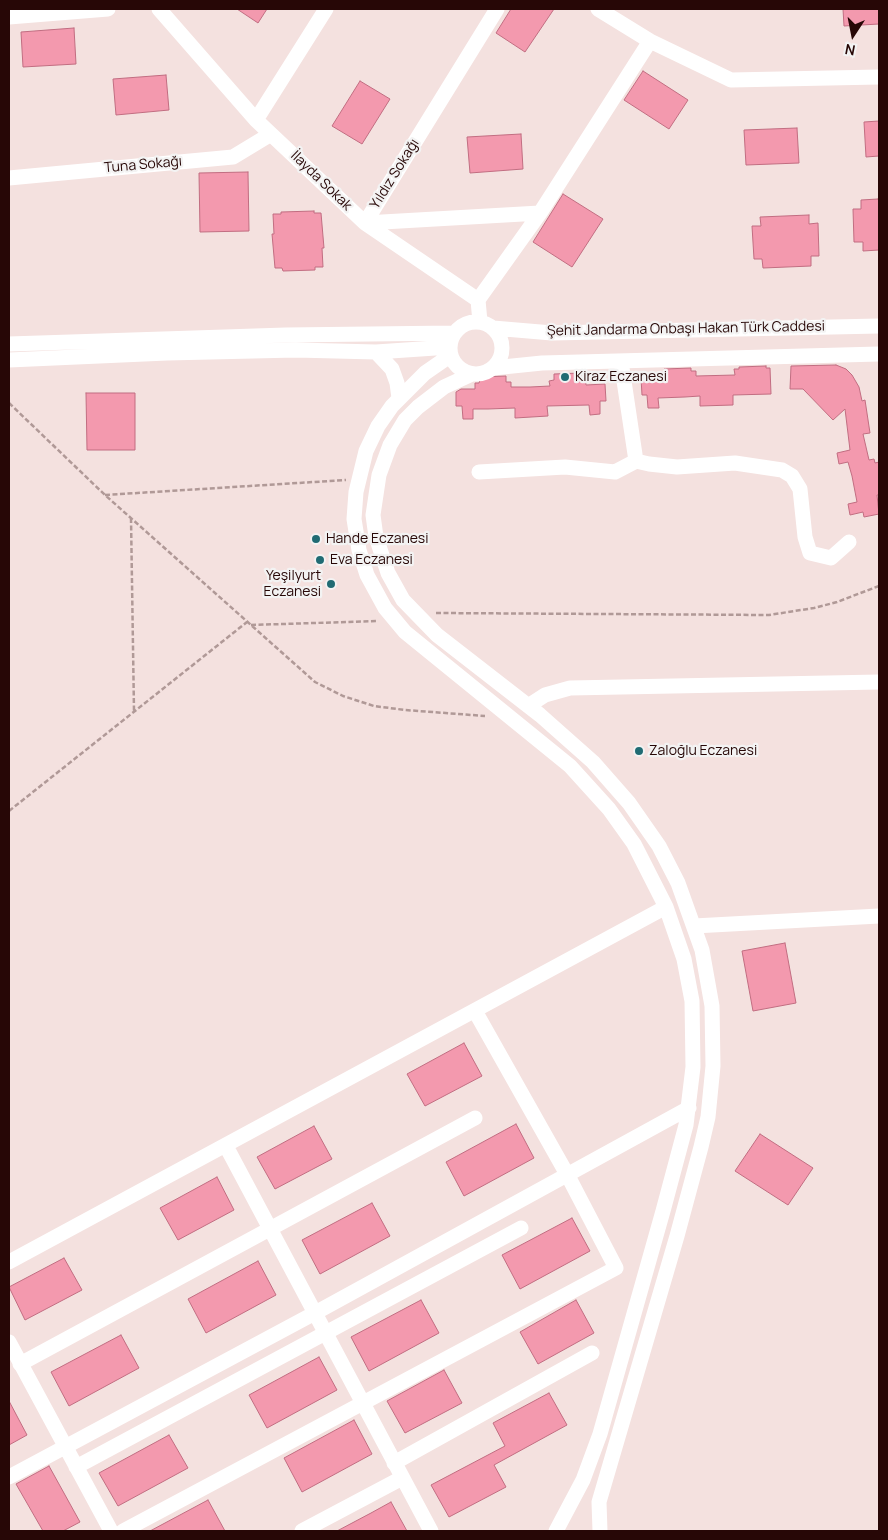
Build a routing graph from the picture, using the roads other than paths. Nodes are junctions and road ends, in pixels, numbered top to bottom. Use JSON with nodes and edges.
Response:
{"nodes":[{"id":1,"x":108,"y":9,"type":"edge"},
{"id":2,"x":159,"y":9,"type":"edge"},
{"id":3,"x":326,"y":9,"type":"edge"},
{"id":4,"x":497,"y":9,"type":"edge"},
{"id":5,"x":598,"y":9,"type":"edge"},
{"id":6,"x":49,"y":11,"type":"edge"},
{"id":7,"x":9,"y":16,"type":"edge"},
{"id":8,"x":650,"y":41,"type":"junction"},
{"id":9,"x":879,"y":77,"type":"edge"},
{"id":10,"x":256,"y":120,"type":"junction"},
{"id":11,"x":271,"y":134,"type":"junction"},
{"id":12,"x":9,"y":178,"type":"edge"},
{"id":13,"x":540,"y":213,"type":"junction"},
{"id":14,"x":365,"y":223,"type":"junction"},
{"id":15,"x":478,"y":300,"type":"junction"},
{"id":16,"x":487,"y":325,"type":"junction"},
{"id":17,"x":879,"y":326,"type":"edge"},
{"id":18,"x":9,"y":344,"type":"edge"},
{"id":19,"x":452,"y":345,"type":"junction"},
{"id":20,"x":376,"y":352,"type":"junction"},
{"id":21,"x":879,"y":354,"type":"edge"},
{"id":22,"x":9,"y":360,"type":"edge"},
{"id":23,"x":621,"y":361,"type":"junction"},
{"id":24,"x":493,"y":368,"type":"junction"},
{"id":25,"x":472,"y":374,"type":"junction"},
{"id":26,"x":399,"y":398,"type":"junction"},
{"id":27,"x":636,"y":461,"type":"junction"},
{"id":28,"x":479,"y":472,"type":"dead end"},
{"id":29,"x":849,"y":542,"type":"dead end"},
{"id":30,"x":879,"y":682,"type":"edge"},
{"id":31,"x":528,"y":706,"type":"junction"},
{"id":32,"x":666,"y":907,"type":"junction"},
{"id":33,"x":879,"y":916,"type":"edge"},
{"id":34,"x":694,"y":926,"type":"junction"},
{"id":35,"x":475,"y":1011,"type":"junction"},
{"id":36,"x":689,"y":1108,"type":"junction"},
{"id":37,"x":474,"y":1118,"type":"dead end"},
{"id":38,"x":226,"y":1146,"type":"junction"},
{"id":39,"x":568,"y":1176,"type":"junction"},
{"id":40,"x":521,"y":1228,"type":"dead end"},
{"id":41,"x":270,"y":1229,"type":"junction"},
{"id":42,"x":9,"y":1262,"type":"edge"},
{"id":43,"x":315,"y":1313,"type":"junction"},
{"id":44,"x":325,"y":1333,"type":"junction"},
{"id":45,"x":9,"y":1342,"type":"edge"},
{"id":46,"x":592,"y":1353,"type":"dead end"},
{"id":47,"x":20,"y":1364,"type":"junction"},
{"id":48,"x":362,"y":1403,"type":"junction"},
{"id":49,"x":65,"y":1446,"type":"junction"},
{"id":50,"x":394,"y":1462,"type":"junction"},
{"id":51,"x":76,"y":1467,"type":"junction"},
{"id":52,"x":9,"y":1477,"type":"edge"},
{"id":53,"x":402,"y":1478,"type":"junction"},
{"id":54,"x":111,"y":1531,"type":"edge"},
{"id":55,"x":123,"y":1531,"type":"edge"},
{"id":56,"x":302,"y":1531,"type":"edge"},
{"id":57,"x":431,"y":1531,"type":"edge"},
{"id":58,"x":556,"y":1531,"type":"edge"},
{"id":59,"x":600,"y":1531,"type":"edge"}],
"edges":[{"from":1,"to":6,"type":"street"},
{"from":2,"to":10,"type":"street","name":"İlayda Sokak"},
{"from":3,"to":10,"type":"street"},
{"from":4,"to":14,"type":"street","name":"Yıldız Sokağı"},
{"from":5,"to":8,"type":"street"},
{"from":6,"to":7,"type":"street"},
{"from":8,"to":9,"type":"street"},
{"from":8,"to":13,"type":"street"},
{"from":10,"to":11,"type":"street","name":"İlayda Sokak"},
{"from":11,"to":12,"type":"street","name":"Tuna Sokağı"},
{"from":11,"to":14,"type":"street","name":"İlayda Sokak"},
{"from":13,"to":14,"type":"street"},
{"from":13,"to":15,"type":"street"},
{"from":14,"to":15,"type":"street","name":"Yıldız Sokağı"},
{"from":15,"to":16,"type":"street"},
{"from":16,"to":17,"type":"street","name":"Şehit Jandarma Onbaşı Hakan Türk Caddesi"},
{"from":16,"to":19,"type":"street"},
{"from":16,"to":24,"type":"street"},
{"from":18,"to":19,"type":"street"},
{"from":19,"to":20,"type":"street"},
{"from":19,"to":25,"type":"street"},
{"from":19,"to":26,"type":"street"},
{"from":20,"to":22,"type":"street"},
{"from":20,"to":26,"type":"street"},
{"from":21,"to":23,"type":"street","name":"Şehit Jandarma Onbaşı Hakan Türk Caddesi"},
{"from":23,"to":24,"type":"street","name":"Şehit Jandarma Onbaşı Hakan Türk Caddesi"},
{"from":23,"to":27,"type":"street"},
{"from":24,"to":25,"type":"street"},
{"from":25,"to":31,"type":"street"},
{"from":26,"to":32,"type":"street"},
{"from":27,"to":28,"type":"street"},
{"from":27,"to":29,"type":"street"},
{"from":30,"to":31,"type":"street"},
{"from":31,"to":34,"type":"street"},
{"from":32,"to":35,"type":"street"},
{"from":32,"to":36,"type":"street"},
{"from":33,"to":34,"type":"street"},
{"from":34,"to":59,"type":"street"},
{"from":35,"to":38,"type":"street"},
{"from":35,"to":39,"type":"street"},
{"from":36,"to":39,"type":"street"},
{"from":36,"to":58,"type":"street"},
{"from":37,"to":41,"type":"street"},
{"from":38,"to":41,"type":"street"},
{"from":38,"to":42,"type":"street"},
{"from":39,"to":43,"type":"street"},
{"from":39,"to":48,"type":"street"},
{"from":40,"to":44,"type":"street"},
{"from":41,"to":43,"type":"street"},
{"from":41,"to":47,"type":"street"},
{"from":43,"to":44,"type":"street"},
{"from":43,"to":49,"type":"street"},
{"from":44,"to":48,"type":"street"},
{"from":44,"to":51,"type":"street"},
{"from":45,"to":47,"type":"street"},
{"from":46,"to":50,"type":"street"},
{"from":47,"to":49,"type":"street"},
{"from":48,"to":50,"type":"street"},
{"from":48,"to":55,"type":"street"},
{"from":49,"to":51,"type":"street"},
{"from":49,"to":52,"type":"street"},
{"from":50,"to":53,"type":"street"},
{"from":51,"to":54,"type":"street"},
{"from":53,"to":56,"type":"street"},
{"from":53,"to":57,"type":"street"}]}
